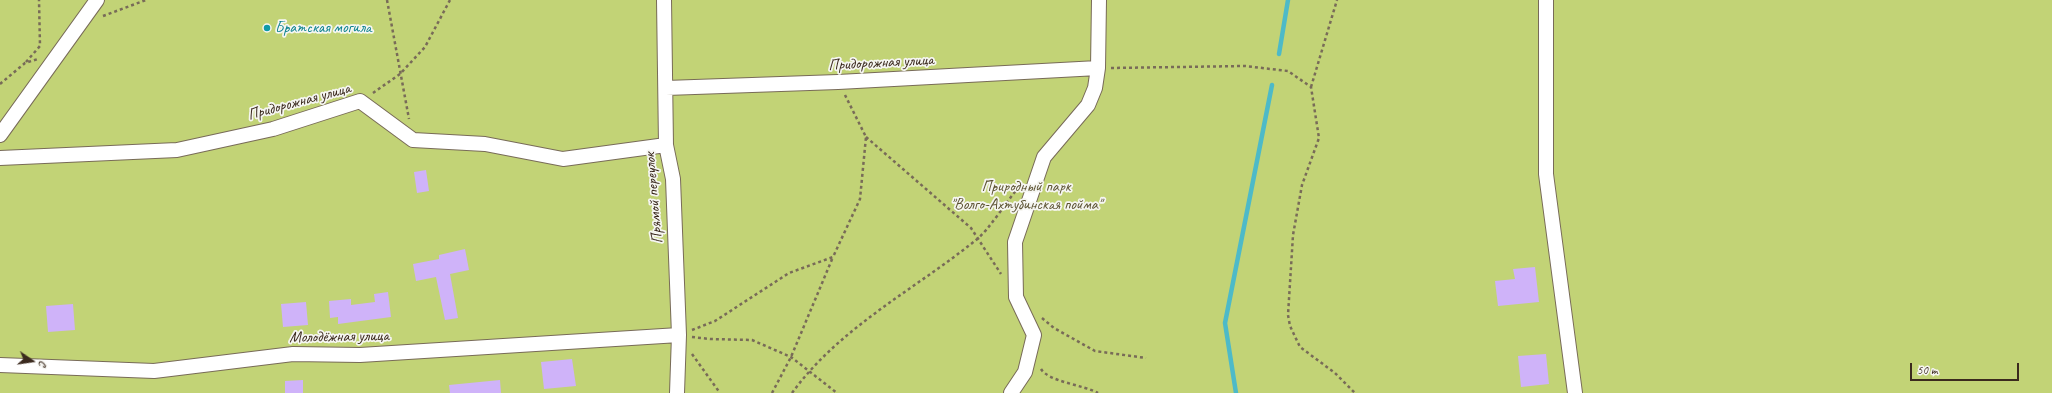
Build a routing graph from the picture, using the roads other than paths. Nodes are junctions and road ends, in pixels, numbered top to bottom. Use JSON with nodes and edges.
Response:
{"nodes":[{"id":1,"x":97,"y":0,"type":"edge"},
{"id":2,"x":664,"y":0,"type":"edge"},
{"id":3,"x":1099,"y":0,"type":"edge"},
{"id":4,"x":1546,"y":0,"type":"edge"},
{"id":5,"x":1098,"y":68,"type":"junction"},
{"id":6,"x":666,"y":88,"type":"junction"},
{"id":7,"x":0,"y":135,"type":"edge"},
{"id":8,"x":666,"y":145,"type":"junction"},
{"id":9,"x":0,"y":158,"type":"edge"},
{"id":10,"x":679,"y":335,"type":"junction"},
{"id":11,"x":0,"y":365,"type":"edge"},
{"id":12,"x":677,"y":393,"type":"edge"},
{"id":13,"x":1011,"y":393,"type":"edge"},
{"id":14,"x":1575,"y":393,"type":"edge"}],
"edges":[{"from":1,"to":7,"type":"street"},
{"from":2,"to":6,"type":"street","name":"Прямой переулок"},
{"from":3,"to":5,"type":"street"},
{"from":4,"to":14,"type":"street"},
{"from":5,"to":6,"type":"street","name":"Придорожная улица"},
{"from":5,"to":13,"type":"street"},
{"from":6,"to":8,"type":"street","name":"Прямой переулок"},
{"from":8,"to":9,"type":"street","name":"Придорожная улица"},
{"from":8,"to":10,"type":"street","name":"Прямой переулок"},
{"from":10,"to":11,"type":"street","name":"Молодёжная улица"},
{"from":10,"to":12,"type":"street","name":"Прямой переулок"}]}
